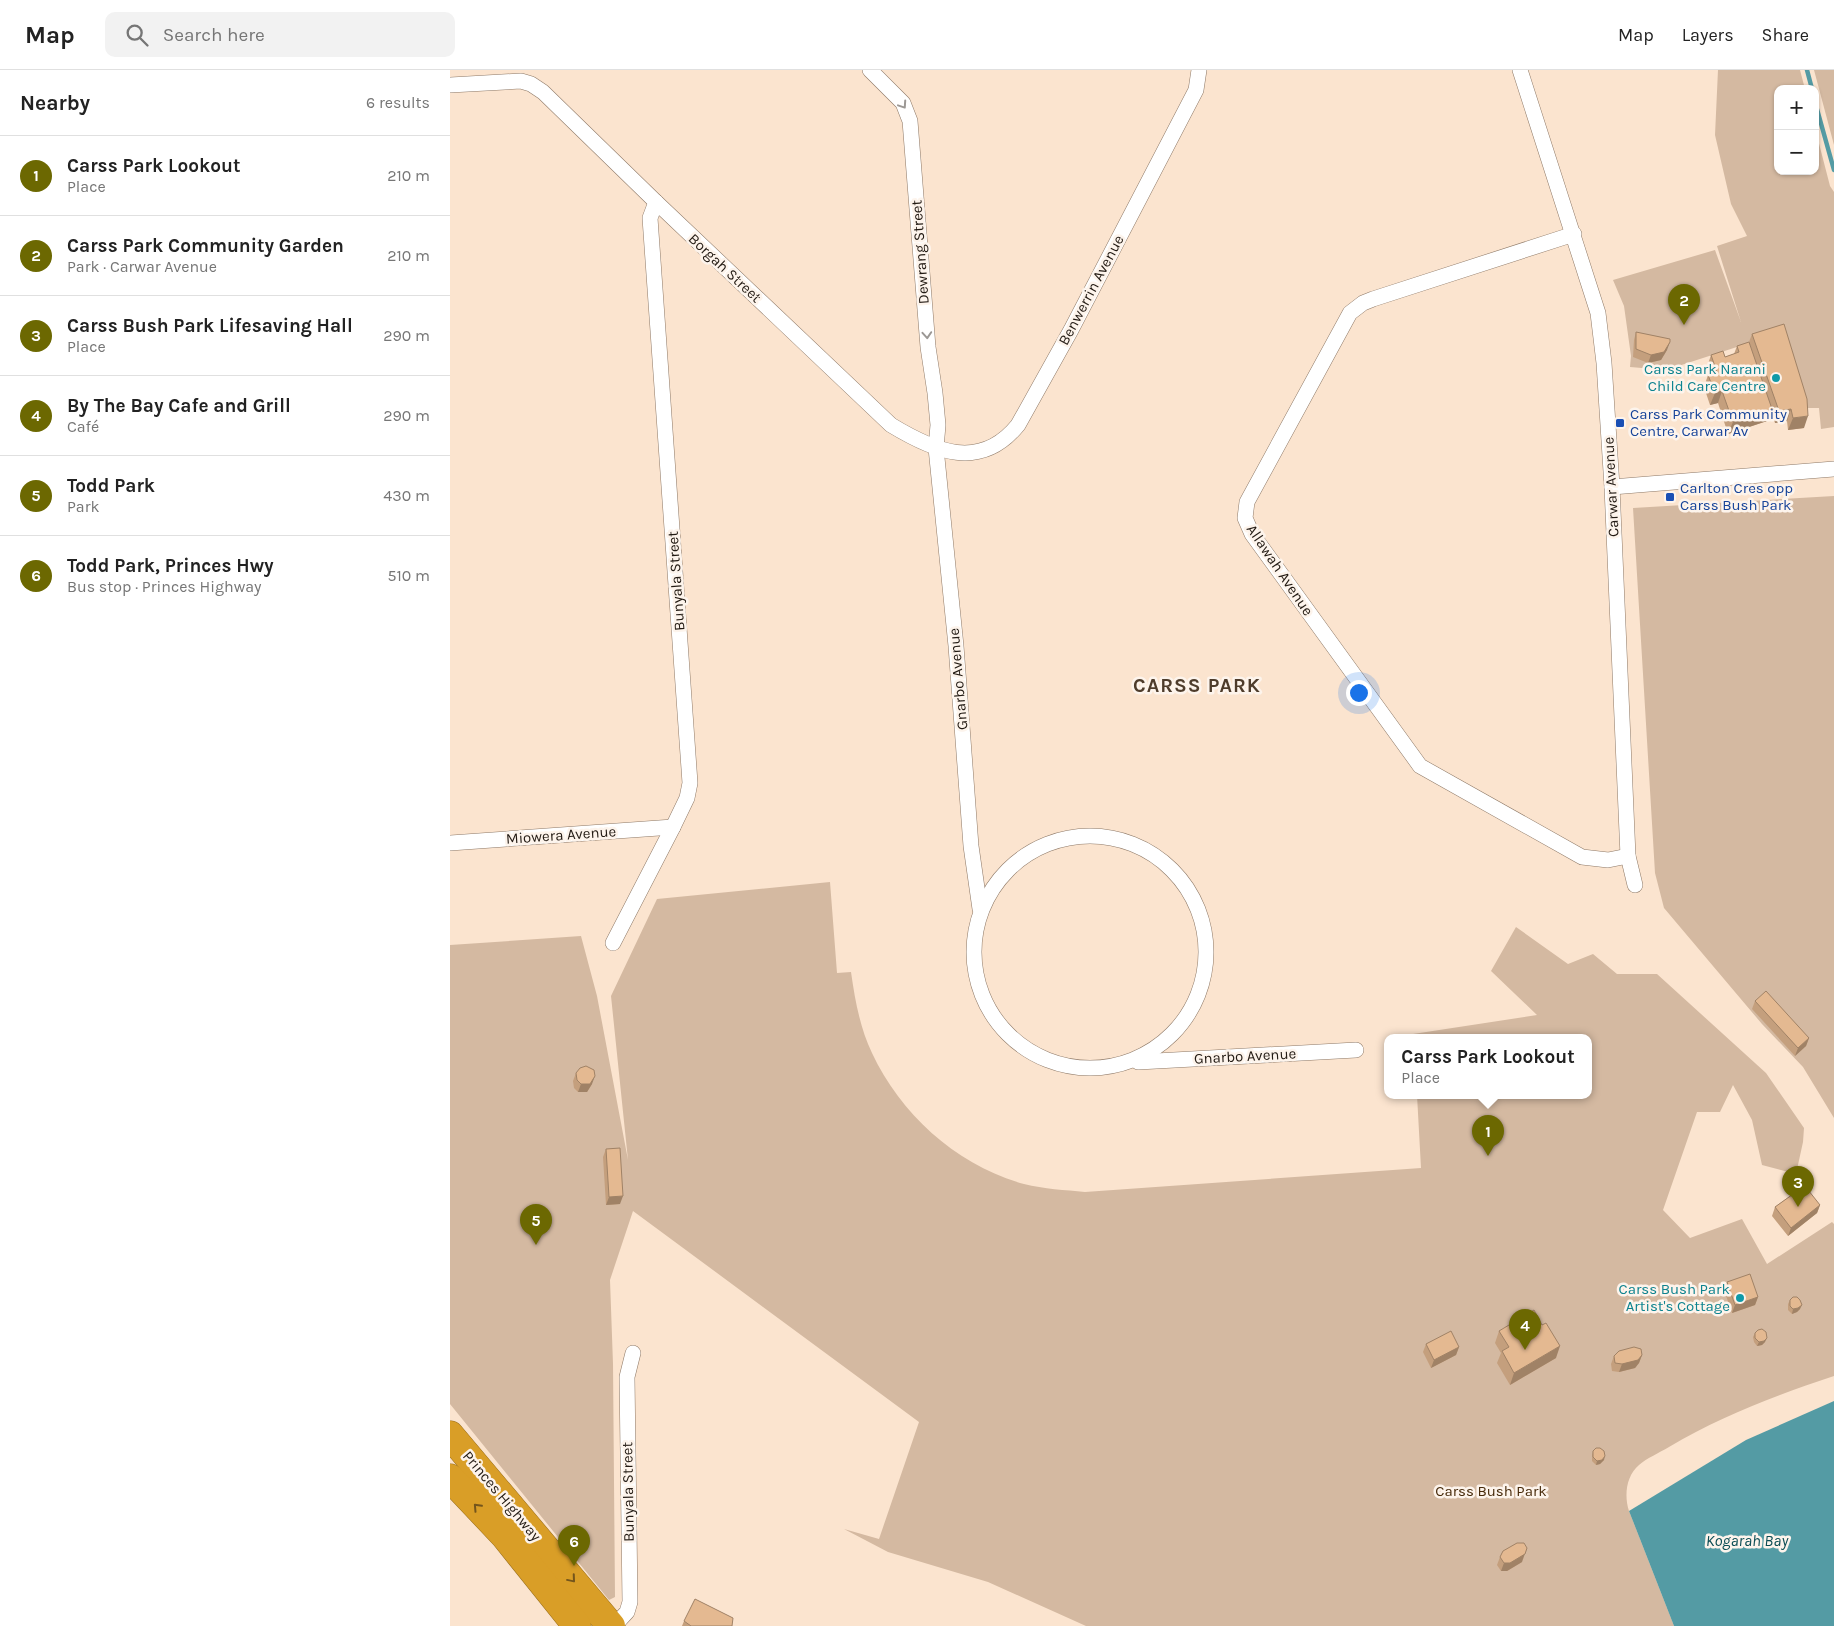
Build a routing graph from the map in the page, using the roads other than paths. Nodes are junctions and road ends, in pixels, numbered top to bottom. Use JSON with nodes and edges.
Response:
{"nodes":[{"id":1,"x":870,"y":70,"type":"edge"},
{"id":2,"x":1200,"y":70,"type":"edge"},
{"id":3,"x":1524,"y":71,"type":"edge"},
{"id":4,"x":523,"y":76,"type":"edge"},
{"id":5,"x":450,"y":85,"type":"edge"},
{"id":6,"x":656,"y":202,"type":"junction"},
{"id":7,"x":1574,"y":234,"type":"junction"},
{"id":8,"x":936,"y":448,"type":"junction"},
{"id":9,"x":1834,"y":469,"type":"edge"},
{"id":10,"x":1612,"y":487,"type":"junction"},
{"id":11,"x":673,"y":827,"type":"junction"},
{"id":12,"x":450,"y":843,"type":"edge"},
{"id":13,"x":1628,"y":856,"type":"junction"},
{"id":14,"x":1635,"y":885,"type":"dead end"},
{"id":15,"x":980,"y":910,"type":"junction"},
{"id":16,"x":613,"y":943,"type":"dead end"},
{"id":17,"x":1356,"y":1050,"type":"dead end"},
{"id":18,"x":1134,"y":1062,"type":"junction"},
{"id":19,"x":633,"y":1353,"type":"dead end"},
{"id":20,"x":450,"y":1435,"type":"edge"},
{"id":21,"x":450,"y":1478,"type":"edge"},
{"id":22,"x":577,"y":1626,"type":"edge"},
{"id":23,"x":612,"y":1626,"type":"edge"}],
"edges":[{"from":1,"to":8,"type":"street","name":"Dewrang Street","one_way":true},
{"from":2,"to":8,"type":"street","name":"Benwerrin Avenue"},
{"from":3,"to":7,"type":"street","name":"Carwar Avenue"},
{"from":4,"to":5,"type":"street"},
{"from":4,"to":6,"type":"street","name":"Borgah Street"},
{"from":6,"to":8,"type":"street","name":"Borgah Street"},
{"from":6,"to":11,"type":"street","name":"Bunyala Street"},
{"from":7,"to":10,"type":"street","name":"Carwar Avenue"},
{"from":7,"to":13,"type":"street","name":"Allawah Avenue"},
{"from":8,"to":15,"type":"street","name":"Gnarbo Avenue"},
{"from":9,"to":10,"type":"street"},
{"from":10,"to":13,"type":"street","name":"Carwar Avenue"},
{"from":11,"to":12,"type":"street","name":"Miowera Avenue"},
{"from":11,"to":16,"type":"street","name":"Bunyala Street"},
{"from":13,"to":14,"type":"street","name":"Carwar Avenue"},
{"from":15,"to":18,"type":"street","name":"Gnarbo Avenue"},
{"from":15,"to":18,"type":"street","name":"Gnarbo Avenue"},
{"from":17,"to":18,"type":"street","name":"Gnarbo Avenue"},
{"from":19,"to":23,"type":"street","name":"Bunyala Street"},
{"from":20,"to":23,"type":"highway","name":"Princes Highway","one_way":true},
{"from":22,"to":21,"type":"highway","name":"Princes Highway","one_way":true}]}
